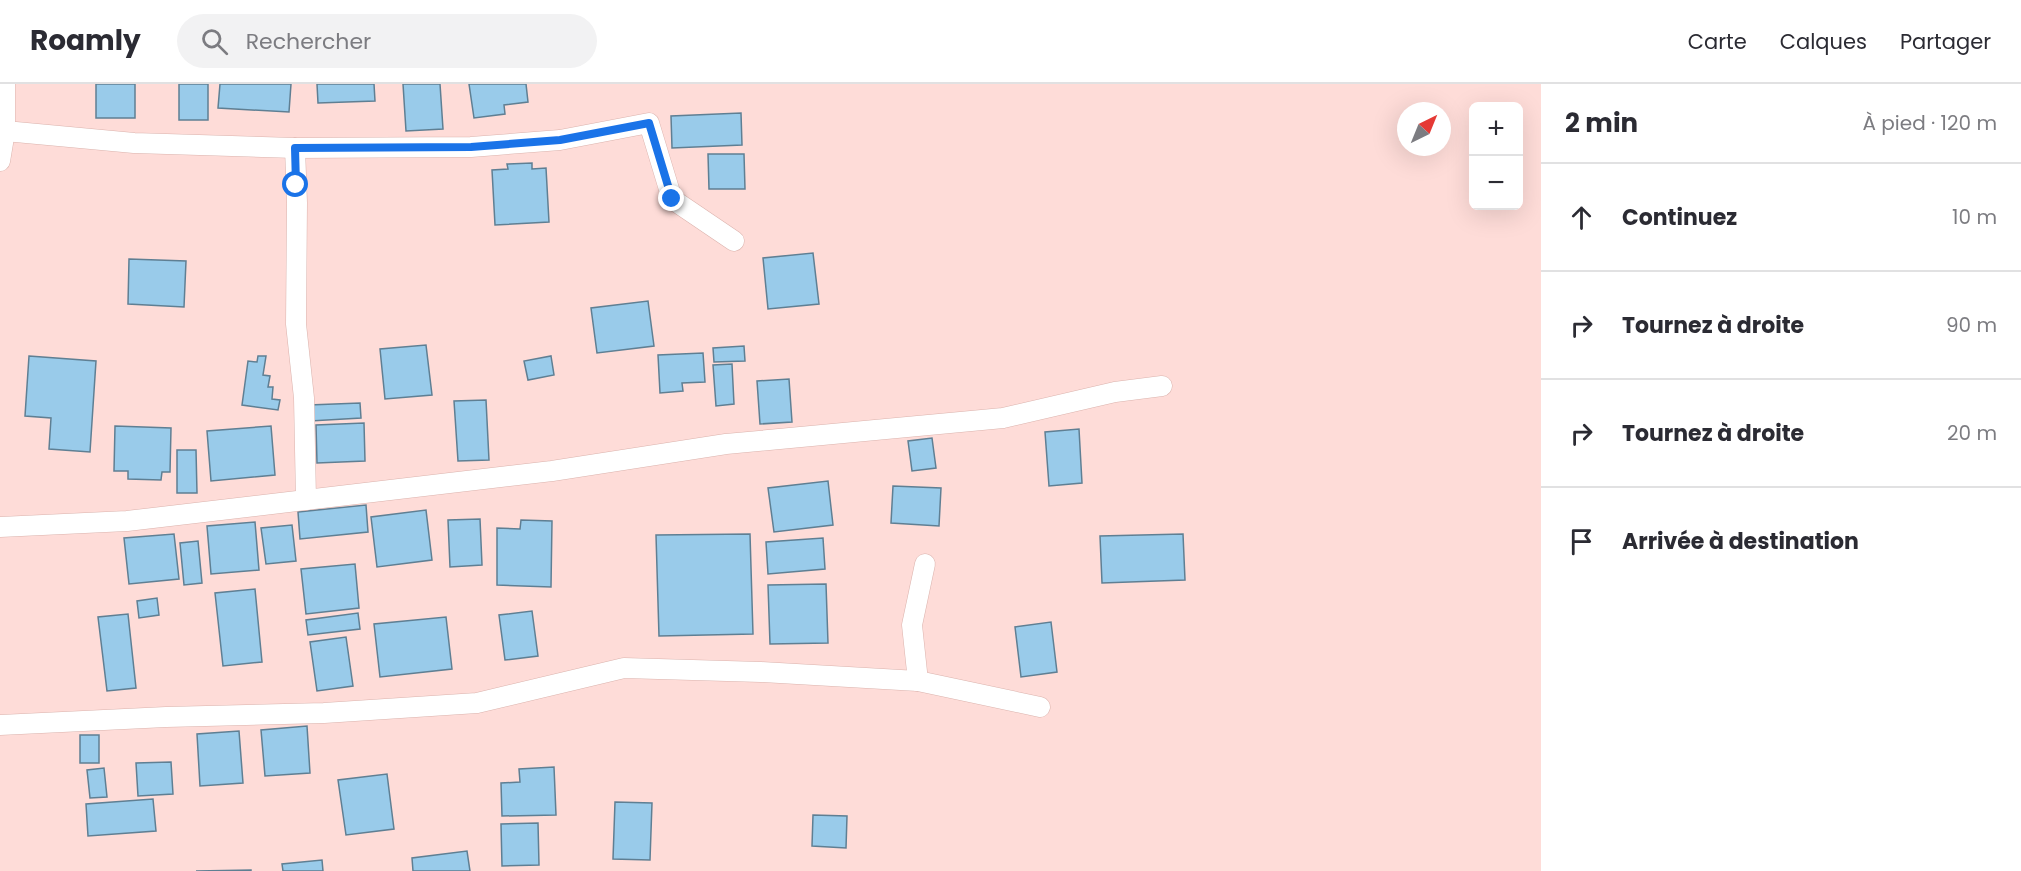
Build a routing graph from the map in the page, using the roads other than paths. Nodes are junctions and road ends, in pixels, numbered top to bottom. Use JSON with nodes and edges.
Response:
{"nodes":[{"id":1,"x":5,"y":84,"type":"edge"},
{"id":2,"x":5,"y":131,"type":"junction"},
{"id":3,"x":295,"y":148,"type":"junction"},
{"id":4,"x":0,"y":160,"type":"edge"},
{"id":5,"x":734,"y":241,"type":"dead end"},
{"id":6,"x":1162,"y":386,"type":"dead end"},
{"id":7,"x":306,"y":501,"type":"junction"},
{"id":8,"x":0,"y":527,"type":"edge"},
{"id":9,"x":925,"y":564,"type":"dead end"},
{"id":10,"x":918,"y":681,"type":"junction"},
{"id":11,"x":1040,"y":707,"type":"dead end"},
{"id":12,"x":0,"y":725,"type":"edge"}],
"edges":[{"from":1,"to":2,"type":"street"},
{"from":2,"to":3,"type":"street"},
{"from":2,"to":4,"type":"street"},
{"from":3,"to":5,"type":"street"},
{"from":3,"to":7,"type":"street"},
{"from":6,"to":7,"type":"street"},
{"from":7,"to":8,"type":"street"},
{"from":9,"to":10,"type":"street"},
{"from":10,"to":11,"type":"street"},
{"from":10,"to":12,"type":"street"}]}
